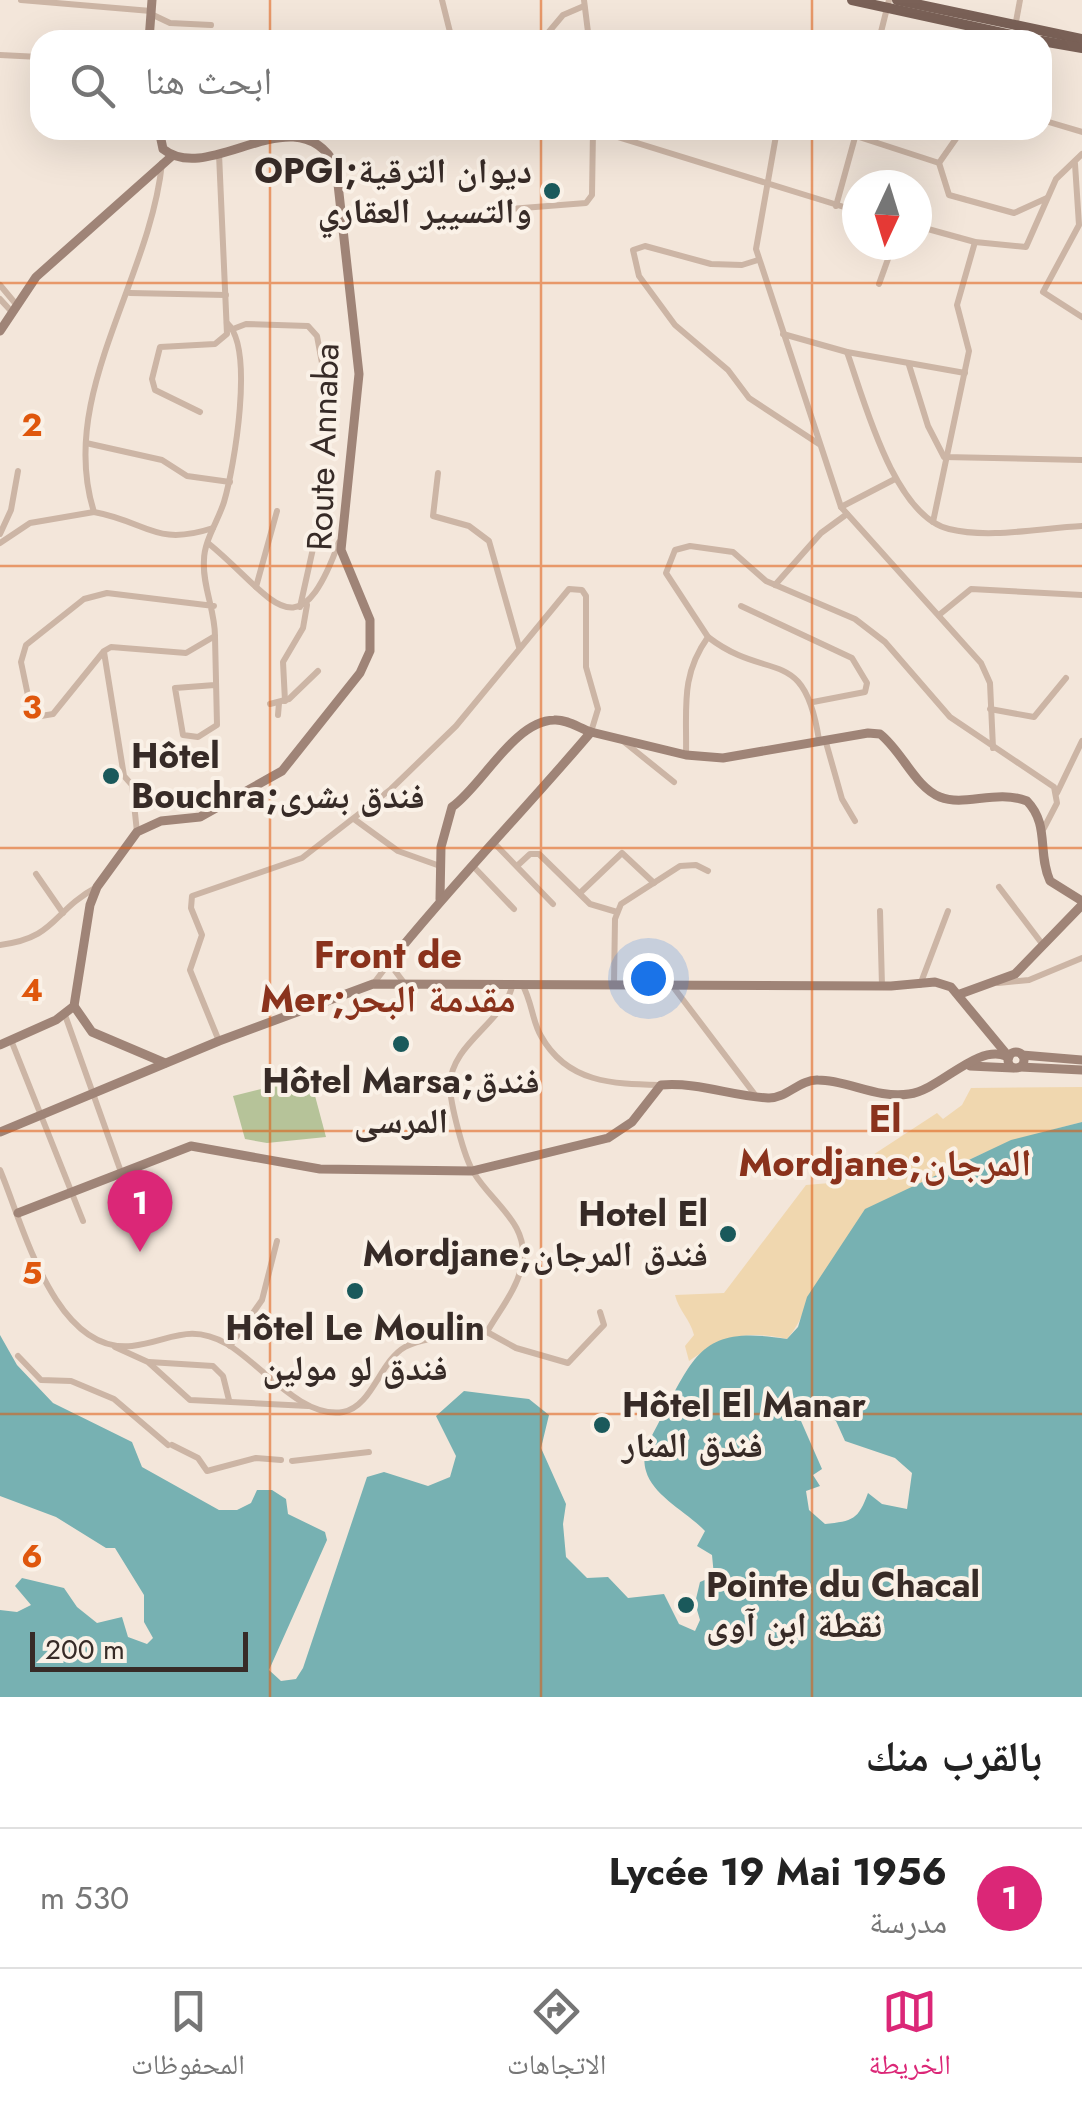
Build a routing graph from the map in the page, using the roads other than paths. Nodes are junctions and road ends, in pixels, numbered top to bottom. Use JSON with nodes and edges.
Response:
{"nodes":[{"id":1,"x":21,"y":0,"type":"edge"},
{"id":2,"x":442,"y":0,"type":"edge"},
{"id":3,"x":852,"y":0,"type":"edge"},
{"id":4,"x":897,"y":0,"type":"edge"},
{"id":5,"x":1020,"y":0,"type":"edge"},
{"id":6,"x":584,"y":3,"type":"edge"},
{"id":7,"x":888,"y":4,"type":"edge"},
{"id":8,"x":152,"y":8,"type":"edge"},
{"id":9,"x":212,"y":24,"type":"dead end"},
{"id":10,"x":1015,"y":27,"type":"junction"},
{"id":11,"x":450,"y":30,"type":"edge"},
{"id":12,"x":550,"y":30,"type":"edge"},
{"id":13,"x":588,"y":30,"type":"edge"},
{"id":14,"x":882,"y":30,"type":"edge"},
{"id":15,"x":994,"y":30,"type":"edge"},
{"id":16,"x":1030,"y":30,"type":"edge"},
{"id":17,"x":1052,"y":34,"type":"edge"},
{"id":18,"x":1082,"y":40,"type":"edge"},
{"id":19,"x":1052,"y":43,"type":"edge"},
{"id":20,"x":1082,"y":48,"type":"edge"},
{"id":21,"x":0,"y":55,"type":"edge"},
{"id":22,"x":30,"y":57,"type":"edge"},
{"id":23,"x":1052,"y":123,"type":"edge"},
{"id":24,"x":1082,"y":132,"type":"edge"},
{"id":25,"x":161,"y":140,"type":"edge"},
{"id":26,"x":276,"y":140,"type":"edge"},
{"id":27,"x":303,"y":140,"type":"edge"},
{"id":28,"x":594,"y":140,"type":"edge"},
{"id":29,"x":625,"y":140,"type":"edge"},
{"id":30,"x":775,"y":140,"type":"edge"},
{"id":31,"x":854,"y":140,"type":"edge"},
{"id":32,"x":876,"y":140,"type":"edge"},
{"id":33,"x":955,"y":140,"type":"edge"},
{"id":34,"x":219,"y":153,"type":"junction"},
{"id":35,"x":1082,"y":154,"type":"edge"},
{"id":36,"x":167,"y":159,"type":"junction"},
{"id":37,"x":939,"y":162,"type":"junction"},
{"id":38,"x":1074,"y":164,"type":"junction"},
{"id":39,"x":764,"y":185,"type":"junction"},
{"id":40,"x":1047,"y":198,"type":"junction"},
{"id":41,"x":836,"y":206,"type":"junction"},
{"id":42,"x":842,"y":207,"type":"edge"},
{"id":43,"x":510,"y":208,"type":"dead end"},
{"id":44,"x":932,"y":230,"type":"edge"},
{"id":45,"x":974,"y":242,"type":"junction"},
{"id":46,"x":758,"y":260,"type":"junction"},
{"id":47,"x":887,"y":260,"type":"edge"},
{"id":48,"x":878,"y":284,"type":"dead end"},
{"id":49,"x":0,"y":285,"type":"edge"},
{"id":50,"x":130,"y":292,"type":"junction"},
{"id":51,"x":226,"y":295,"type":"junction"},
{"id":52,"x":0,"y":299,"type":"edge"},
{"id":53,"x":13,"y":307,"type":"junction"},
{"id":54,"x":1082,"y":317,"type":"edge"},
{"id":55,"x":230,"y":326,"type":"junction"},
{"id":56,"x":0,"y":331,"type":"edge"},
{"id":57,"x":783,"y":334,"type":"junction"},
{"id":58,"x":847,"y":352,"type":"junction"},
{"id":59,"x":322,"y":363,"type":"dead end"},
{"id":60,"x":908,"y":364,"type":"junction"},
{"id":61,"x":965,"y":374,"type":"junction"},
{"id":62,"x":200,"y":412,"type":"dead end"},
{"id":63,"x":86,"y":443,"type":"junction"},
{"id":64,"x":820,"y":444,"type":"junction"},
{"id":65,"x":944,"y":456,"type":"junction"},
{"id":66,"x":1082,"y":460,"type":"edge"},
{"id":67,"x":18,"y":470,"type":"dead end"},
{"id":68,"x":438,"y":473,"type":"dead end"},
{"id":69,"x":895,"y":479,"type":"junction"},
{"id":70,"x":230,"y":482,"type":"junction"},
{"id":71,"x":841,"y":507,"type":"junction"},
{"id":72,"x":322,"y":508,"type":"dead end"},
{"id":73,"x":277,"y":511,"type":"dead end"},
{"id":74,"x":94,"y":512,"type":"junction"},
{"id":75,"x":847,"y":514,"type":"junction"},
{"id":76,"x":933,"y":523,"type":"junction"},
{"id":77,"x":1082,"y":526,"type":"edge"},
{"id":78,"x":214,"y":527,"type":"junction"},
{"id":79,"x":0,"y":534,"type":"edge"},
{"id":80,"x":341,"y":536,"type":"junction"},
{"id":81,"x":0,"y":543,"type":"edge"},
{"id":82,"x":208,"y":544,"type":"junction"},
{"id":83,"x":774,"y":584,"type":"junction"},
{"id":84,"x":256,"y":588,"type":"junction"},
{"id":85,"x":1082,"y":595,"type":"edge"},
{"id":86,"x":214,"y":606,"type":"junction"},
{"id":87,"x":304,"y":606,"type":"junction"},
{"id":88,"x":742,"y":606,"type":"dead end"},
{"id":89,"x":938,"y":616,"type":"junction"},
{"id":90,"x":215,"y":636,"type":"junction"},
{"id":91,"x":708,"y":637,"type":"junction"},
{"id":92,"x":520,"y":648,"type":"junction"},
{"id":93,"x":104,"y":650,"type":"junction"},
{"id":94,"x":318,"y":671,"type":"dead end"},
{"id":95,"x":1066,"y":678,"type":"dead end"},
{"id":96,"x":215,"y":686,"type":"junction"},
{"id":97,"x":813,"y":702,"type":"junction"},
{"id":98,"x":278,"y":703,"type":"junction"},
{"id":99,"x":990,"y":710,"type":"junction"},
{"id":100,"x":278,"y":715,"type":"dead end"},
{"id":101,"x":592,"y":732,"type":"junction"},
{"id":102,"x":822,"y":740,"type":"junction"},
{"id":103,"x":624,"y":741,"type":"junction"},
{"id":104,"x":1082,"y":741,"type":"edge"},
{"id":105,"x":993,"y":748,"type":"junction"},
{"id":106,"x":686,"y":755,"type":"junction"},
{"id":107,"x":674,"y":782,"type":"dead end"},
{"id":108,"x":1057,"y":793,"type":"junction"},
{"id":109,"x":354,"y":818,"type":"junction"},
{"id":110,"x":854,"y":821,"type":"dead end"},
{"id":111,"x":1044,"y":828,"type":"junction"},
{"id":112,"x":137,"y":832,"type":"junction"},
{"id":113,"x":494,"y":843,"type":"junction"},
{"id":114,"x":440,"y":866,"type":"junction"},
{"id":115,"x":472,"y":866,"type":"junction"},
{"id":116,"x":517,"y":866,"type":"junction"},
{"id":117,"x":708,"y":872,"type":"dead end"},
{"id":118,"x":36,"y":874,"type":"dead end"},
{"id":119,"x":654,"y":883,"type":"junction"},
{"id":120,"x":96,"y":887,"type":"junction"},
{"id":121,"x":999,"y":887,"type":"dead end"},
{"id":122,"x":580,"y":894,"type":"junction"},
{"id":123,"x":440,"y":899,"type":"junction"},
{"id":124,"x":1082,"y":903,"type":"edge"},
{"id":125,"x":553,"y":904,"type":"dead end"},
{"id":126,"x":514,"y":909,"type":"dead end"},
{"id":127,"x":880,"y":911,"type":"dead end"},
{"id":128,"x":948,"y":911,"type":"dead end"},
{"id":129,"x":62,"y":912,"type":"junction"},
{"id":130,"x":617,"y":912,"type":"junction"},
{"id":131,"x":0,"y":945,"type":"edge"},
{"id":132,"x":1044,"y":946,"type":"junction"},
{"id":133,"x":1082,"y":958,"type":"edge"},
{"id":134,"x":389,"y":963,"type":"junction"},
{"id":135,"x":670,"y":982,"type":"junction"},
{"id":136,"x":497,"y":983,"type":"junction"},
{"id":137,"x":517,"y":983,"type":"junction"},
{"id":138,"x":614,"y":983,"type":"junction"},
{"id":139,"x":996,"y":983,"type":"junction"},
{"id":140,"x":373,"y":984,"type":"junction"},
{"id":141,"x":405,"y":984,"type":"junction"},
{"id":142,"x":882,"y":986,"type":"junction"},
{"id":143,"x":920,"y":986,"type":"junction"},
{"id":144,"x":960,"y":994,"type":"junction"},
{"id":145,"x":74,"y":1006,"type":"junction"},
{"id":146,"x":500,"y":1007,"type":"junction"},
{"id":147,"x":64,"y":1015,"type":"junction"},
{"id":148,"x":11,"y":1040,"type":"junction"},
{"id":149,"x":219,"y":1041,"type":"junction"},
{"id":150,"x":0,"y":1045,"type":"edge"},
{"id":151,"x":1017,"y":1055,"type":"junction"},
{"id":152,"x":1082,"y":1060,"type":"edge"},
{"id":153,"x":166,"y":1063,"type":"junction"},
{"id":154,"x":967,"y":1066,"type":"junction"},
{"id":155,"x":1016,"y":1068,"type":"junction"},
{"id":156,"x":1082,"y":1070,"type":"edge"},
{"id":157,"x":661,"y":1085,"type":"junction"},
{"id":158,"x":94,"y":1095,"type":"junction"},
{"id":159,"x":756,"y":1096,"type":"junction"},
{"id":160,"x":41,"y":1116,"type":"junction"},
{"id":161,"x":0,"y":1132,"type":"edge"},
{"id":162,"x":0,"y":1170,"type":"edge"},
{"id":163,"x":472,"y":1171,"type":"junction"},
{"id":164,"x":122,"y":1172,"type":"junction"},
{"id":165,"x":71,"y":1192,"type":"junction"},
{"id":166,"x":18,"y":1213,"type":"junction"},
{"id":167,"x":82,"y":1221,"type":"dead end"},
{"id":168,"x":277,"y":1241,"type":"dead end"},
{"id":169,"x":600,"y":1312,"type":"dead end"},
{"id":170,"x":487,"y":1332,"type":"junction"},
{"id":171,"x":110,"y":1345,"type":"junction"},
{"id":172,"x":230,"y":1346,"type":"junction"},
{"id":173,"x":18,"y":1356,"type":"dead end"},
{"id":174,"x":148,"y":1362,"type":"junction"},
{"id":175,"x":230,"y":1400,"type":"junction"},
{"id":176,"x":310,"y":1406,"type":"junction"},
{"id":177,"x":369,"y":1452,"type":"dead end"},
{"id":178,"x":281,"y":1460,"type":"dead end"},
{"id":179,"x":292,"y":1461,"type":"dead end"}],
"edges":[{"from":1,"to":8,"type":"street"},
{"from":2,"to":11,"type":"street"},
{"from":3,"to":7,"type":"main road"},
{"from":4,"to":10,"type":"main road"},
{"from":5,"to":10,"type":"street"},
{"from":6,"to":12,"type":"street"},
{"from":6,"to":13,"type":"street"},
{"from":7,"to":14,"type":"street"},
{"from":7,"to":15,"type":"main road"},
{"from":8,"to":9,"type":"street"},
{"from":10,"to":16,"type":"main road"},
{"from":17,"to":18,"type":"main road"},
{"from":19,"to":20,"type":"main road"},
{"from":21,"to":22,"type":"street"},
{"from":23,"to":24,"type":"street"},
{"from":25,"to":36,"type":"street"},
{"from":26,"to":34,"type":"street","name":"Route Annaba"},
{"from":27,"to":80,"type":"street","name":"Route Annaba"},
{"from":28,"to":43,"type":"street"},
{"from":29,"to":39,"type":"street"},
{"from":30,"to":39,"type":"street"},
{"from":31,"to":41,"type":"street"},
{"from":32,"to":37,"type":"street"},
{"from":33,"to":37,"type":"street"},
{"from":34,"to":36,"type":"street","name":"Route Annaba"},
{"from":34,"to":51,"type":"street"},
{"from":35,"to":38,"type":"street"},
{"from":36,"to":50,"type":"street"},
{"from":36,"to":53,"type":"street"},
{"from":37,"to":40,"type":"street"},
{"from":38,"to":40,"type":"street"},
{"from":38,"to":54,"type":"street"},
{"from":39,"to":41,"type":"street"},
{"from":39,"to":46,"type":"street"},
{"from":40,"to":45,"type":"street"},
{"from":41,"to":42,"type":"street"},
{"from":44,"to":45,"type":"street"},
{"from":45,"to":61,"type":"street"},
{"from":46,"to":57,"type":"street"},
{"from":46,"to":64,"type":"street"},
{"from":47,"to":48,"type":"street"},
{"from":49,"to":53,"type":"street"},
{"from":50,"to":51,"type":"street"},
{"from":50,"to":63,"type":"street"},
{"from":51,"to":55,"type":"street"},
{"from":52,"to":53,"type":"street"},
{"from":53,"to":56,"type":"street"},
{"from":55,"to":59,"type":"street"},
{"from":55,"to":62,"type":"street"},
{"from":55,"to":70,"type":"street"},
{"from":57,"to":58,"type":"street"},
{"from":57,"to":64,"type":"street"},
{"from":58,"to":60,"type":"street"},
{"from":58,"to":69,"type":"street"},
{"from":60,"to":61,"type":"street"},
{"from":60,"to":65,"type":"street"},
{"from":61,"to":65,"type":"street"},
{"from":63,"to":70,"type":"street"},
{"from":63,"to":74,"type":"street"},
{"from":64,"to":71,"type":"street"},
{"from":65,"to":66,"type":"street"},
{"from":65,"to":76,"type":"street"},
{"from":67,"to":79,"type":"street"},
{"from":68,"to":92,"type":"street"},
{"from":69,"to":71,"type":"street"},
{"from":69,"to":76,"type":"street"},
{"from":70,"to":78,"type":"street"},
{"from":71,"to":75,"type":"street"},
{"from":72,"to":87,"type":"street"},
{"from":73,"to":84,"type":"street"},
{"from":74,"to":78,"type":"street"},
{"from":74,"to":81,"type":"street"},
{"from":75,"to":83,"type":"street"},
{"from":75,"to":89,"type":"street"},
{"from":76,"to":77,"type":"street"},
{"from":78,"to":82,"type":"street"},
{"from":80,"to":87,"type":"street"},
{"from":80,"to":112,"type":"street","name":"Route Annaba"},
{"from":82,"to":84,"type":"street"},
{"from":82,"to":86,"type":"street"},
{"from":83,"to":91,"type":"street"},
{"from":83,"to":105,"type":"street"},
{"from":84,"to":87,"type":"street"},
{"from":85,"to":89,"type":"street"},
{"from":86,"to":90,"type":"street"},
{"from":86,"to":93,"type":"street"},
{"from":87,"to":98,"type":"street"},
{"from":88,"to":97,"type":"street"},
{"from":89,"to":99,"type":"street"},
{"from":90,"to":93,"type":"street"},
{"from":90,"to":96,"type":"street"},
{"from":91,"to":97,"type":"street"},
{"from":91,"to":106,"type":"street"},
{"from":92,"to":101,"type":"street"},
{"from":92,"to":109,"type":"street"},
{"from":93,"to":112,"type":"street"},
{"from":94,"to":98,"type":"street"},
{"from":95,"to":99,"type":"street"},
{"from":96,"to":96,"type":"street"},
{"from":97,"to":102,"type":"street"},
{"from":98,"to":100,"type":"street"},
{"from":99,"to":105,"type":"street"},
{"from":101,"to":103,"type":"street"},
{"from":101,"to":113,"type":"street"},
{"from":101,"to":114,"type":"street"},
{"from":102,"to":106,"type":"street"},
{"from":102,"to":110,"type":"street"},
{"from":102,"to":111,"type":"street"},
{"from":103,"to":106,"type":"street"},
{"from":103,"to":107,"type":"street"},
{"from":104,"to":108,"type":"street"},
{"from":105,"to":108,"type":"street"},
{"from":108,"to":111,"type":"street"},
{"from":109,"to":114,"type":"street"},
{"from":109,"to":149,"type":"street"},
{"from":111,"to":124,"type":"street"},
{"from":112,"to":120,"type":"street"},
{"from":113,"to":115,"type":"street"},
{"from":113,"to":116,"type":"street"},
{"from":114,"to":123,"type":"street"},
{"from":115,"to":123,"type":"street"},
{"from":115,"to":126,"type":"street"},
{"from":116,"to":122,"type":"street"},
{"from":116,"to":125,"type":"street"},
{"from":117,"to":119,"type":"street"},
{"from":118,"to":129,"type":"street"},
{"from":119,"to":122,"type":"street"},
{"from":119,"to":130,"type":"street"},
{"from":120,"to":129,"type":"street"},
{"from":120,"to":145,"type":"street"},
{"from":121,"to":132,"type":"street"},
{"from":122,"to":130,"type":"street"},
{"from":123,"to":134,"type":"street"},
{"from":124,"to":132,"type":"street"},
{"from":127,"to":142,"type":"street"},
{"from":128,"to":143,"type":"street"},
{"from":129,"to":131,"type":"street"},
{"from":130,"to":138,"type":"street"},
{"from":132,"to":139,"type":"street"},
{"from":133,"to":139,"type":"street"},
{"from":134,"to":140,"type":"street"},
{"from":134,"to":141,"type":"street"},
{"from":135,"to":138,"type":"street"},
{"from":135,"to":142,"type":"street"},
{"from":135,"to":159,"type":"street"},
{"from":136,"to":137,"type":"street"},
{"from":136,"to":141,"type":"street"},
{"from":136,"to":146,"type":"street"},
{"from":137,"to":138,"type":"street"},
{"from":137,"to":146,"type":"street"},
{"from":137,"to":157,"type":"street"},
{"from":139,"to":144,"type":"street"},
{"from":140,"to":141,"type":"street"},
{"from":140,"to":149,"type":"street"},
{"from":142,"to":143,"type":"street"},
{"from":143,"to":144,"type":"street"},
{"from":144,"to":151,"type":"street"},
{"from":145,"to":147,"type":"street"},
{"from":145,"to":153,"type":"street"},
{"from":146,"to":163,"type":"street"},
{"from":147,"to":148,"type":"street"},
{"from":147,"to":158,"type":"street"},
{"from":148,"to":150,"type":"street"},
{"from":148,"to":160,"type":"street"},
{"from":149,"to":153,"type":"street"},
{"from":151,"to":152,"type":"street"},
{"from":151,"to":154,"type":"street"},
{"from":151,"to":155,"type":"street"},
{"from":153,"to":158,"type":"street"},
{"from":154,"to":155,"type":"street"},
{"from":154,"to":159,"type":"street"},
{"from":155,"to":156,"type":"street"},
{"from":157,"to":159,"type":"street"},
{"from":157,"to":163,"type":"street"},
{"from":158,"to":160,"type":"street"},
{"from":158,"to":164,"type":"street"},
{"from":160,"to":161,"type":"street"},
{"from":160,"to":165,"type":"street"},
{"from":162,"to":166,"type":"street"},
{"from":163,"to":164,"type":"street"},
{"from":163,"to":170,"type":"street"},
{"from":164,"to":165,"type":"street"},
{"from":165,"to":166,"type":"street"},
{"from":165,"to":167,"type":"street"},
{"from":166,"to":171,"type":"street"},
{"from":168,"to":172,"type":"street"},
{"from":169,"to":170,"type":"street"},
{"from":170,"to":176,"type":"street"},
{"from":171,"to":172,"type":"street"},
{"from":171,"to":174,"type":"street"},
{"from":172,"to":176,"type":"street"},
{"from":173,"to":178,"type":"street"},
{"from":174,"to":175,"type":"street"},
{"from":174,"to":175,"type":"street"},
{"from":175,"to":176,"type":"street"},
{"from":177,"to":179,"type":"street"}]}
